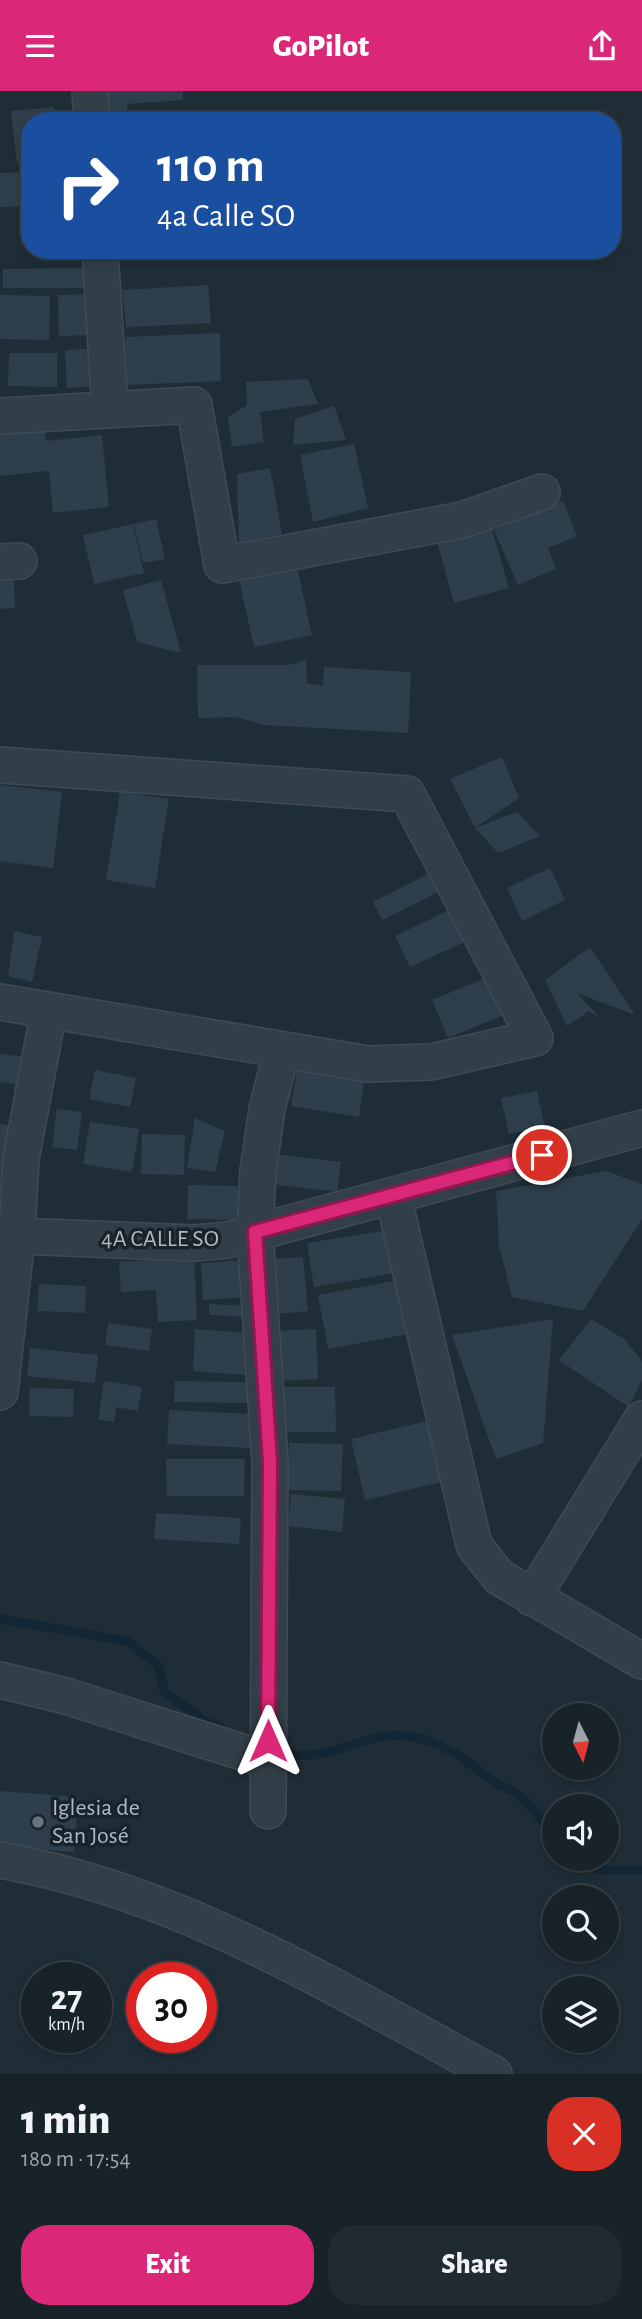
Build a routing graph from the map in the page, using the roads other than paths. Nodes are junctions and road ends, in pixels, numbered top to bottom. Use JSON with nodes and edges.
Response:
{"nodes":[{"id":1,"x":90,"y":91,"type":"edge"},
{"id":2,"x":91,"y":112,"type":"edge"},
{"id":3,"x":101,"y":259,"type":"edge"},
{"id":4,"x":110,"y":410,"type":"junction"},
{"id":5,"x":0,"y":416,"type":"edge"},
{"id":6,"x":542,"y":492,"type":"dead end"},
{"id":7,"x":0,"y":765,"type":"edge"},
{"id":8,"x":0,"y":1002,"type":"edge"},
{"id":9,"x":48,"y":1010,"type":"junction"},
{"id":10,"x":282,"y":1050,"type":"junction"},
{"id":11,"x":642,"y":1128,"type":"edge"},
{"id":12,"x":393,"y":1195,"type":"junction"},
{"id":13,"x":255,"y":1232,"type":"junction"},
{"id":14,"x":8,"y":1234,"type":"edge"},
{"id":15,"x":0,"y":1392,"type":"edge"},
{"id":16,"x":642,"y":1419,"type":"edge"},
{"id":17,"x":532,"y":1598,"type":"junction"},
{"id":18,"x":642,"y":1661,"type":"edge"},
{"id":19,"x":0,"y":1680,"type":"edge"},
{"id":20,"x":267,"y":1760,"type":"junction"},
{"id":21,"x":268,"y":1811,"type":"dead end"},
{"id":22,"x":0,"y":1860,"type":"edge"},
{"id":23,"x":494,"y":2074,"type":"edge"}],
"edges":[{"from":1,"to":2,"type":"street"},
{"from":3,"to":4,"type":"street"},
{"from":4,"to":5,"type":"street"},
{"from":4,"to":6,"type":"street"},
{"from":7,"to":10,"type":"street"},
{"from":8,"to":9,"type":"street"},
{"from":9,"to":10,"type":"street"},
{"from":9,"to":14,"type":"street"},
{"from":10,"to":13,"type":"street"},
{"from":11,"to":12,"type":"street","name":"4A CALLE SO"},
{"from":12,"to":13,"type":"street","name":"4A CALLE SO"},
{"from":12,"to":17,"type":"street"},
{"from":13,"to":14,"type":"street","name":"4A CALLE SO"},
{"from":13,"to":20,"type":"street"},
{"from":14,"to":15,"type":"street"},
{"from":16,"to":17,"type":"street"},
{"from":17,"to":18,"type":"street"},
{"from":19,"to":20,"type":"street"},
{"from":20,"to":21,"type":"street"},
{"from":22,"to":23,"type":"street"}]}
